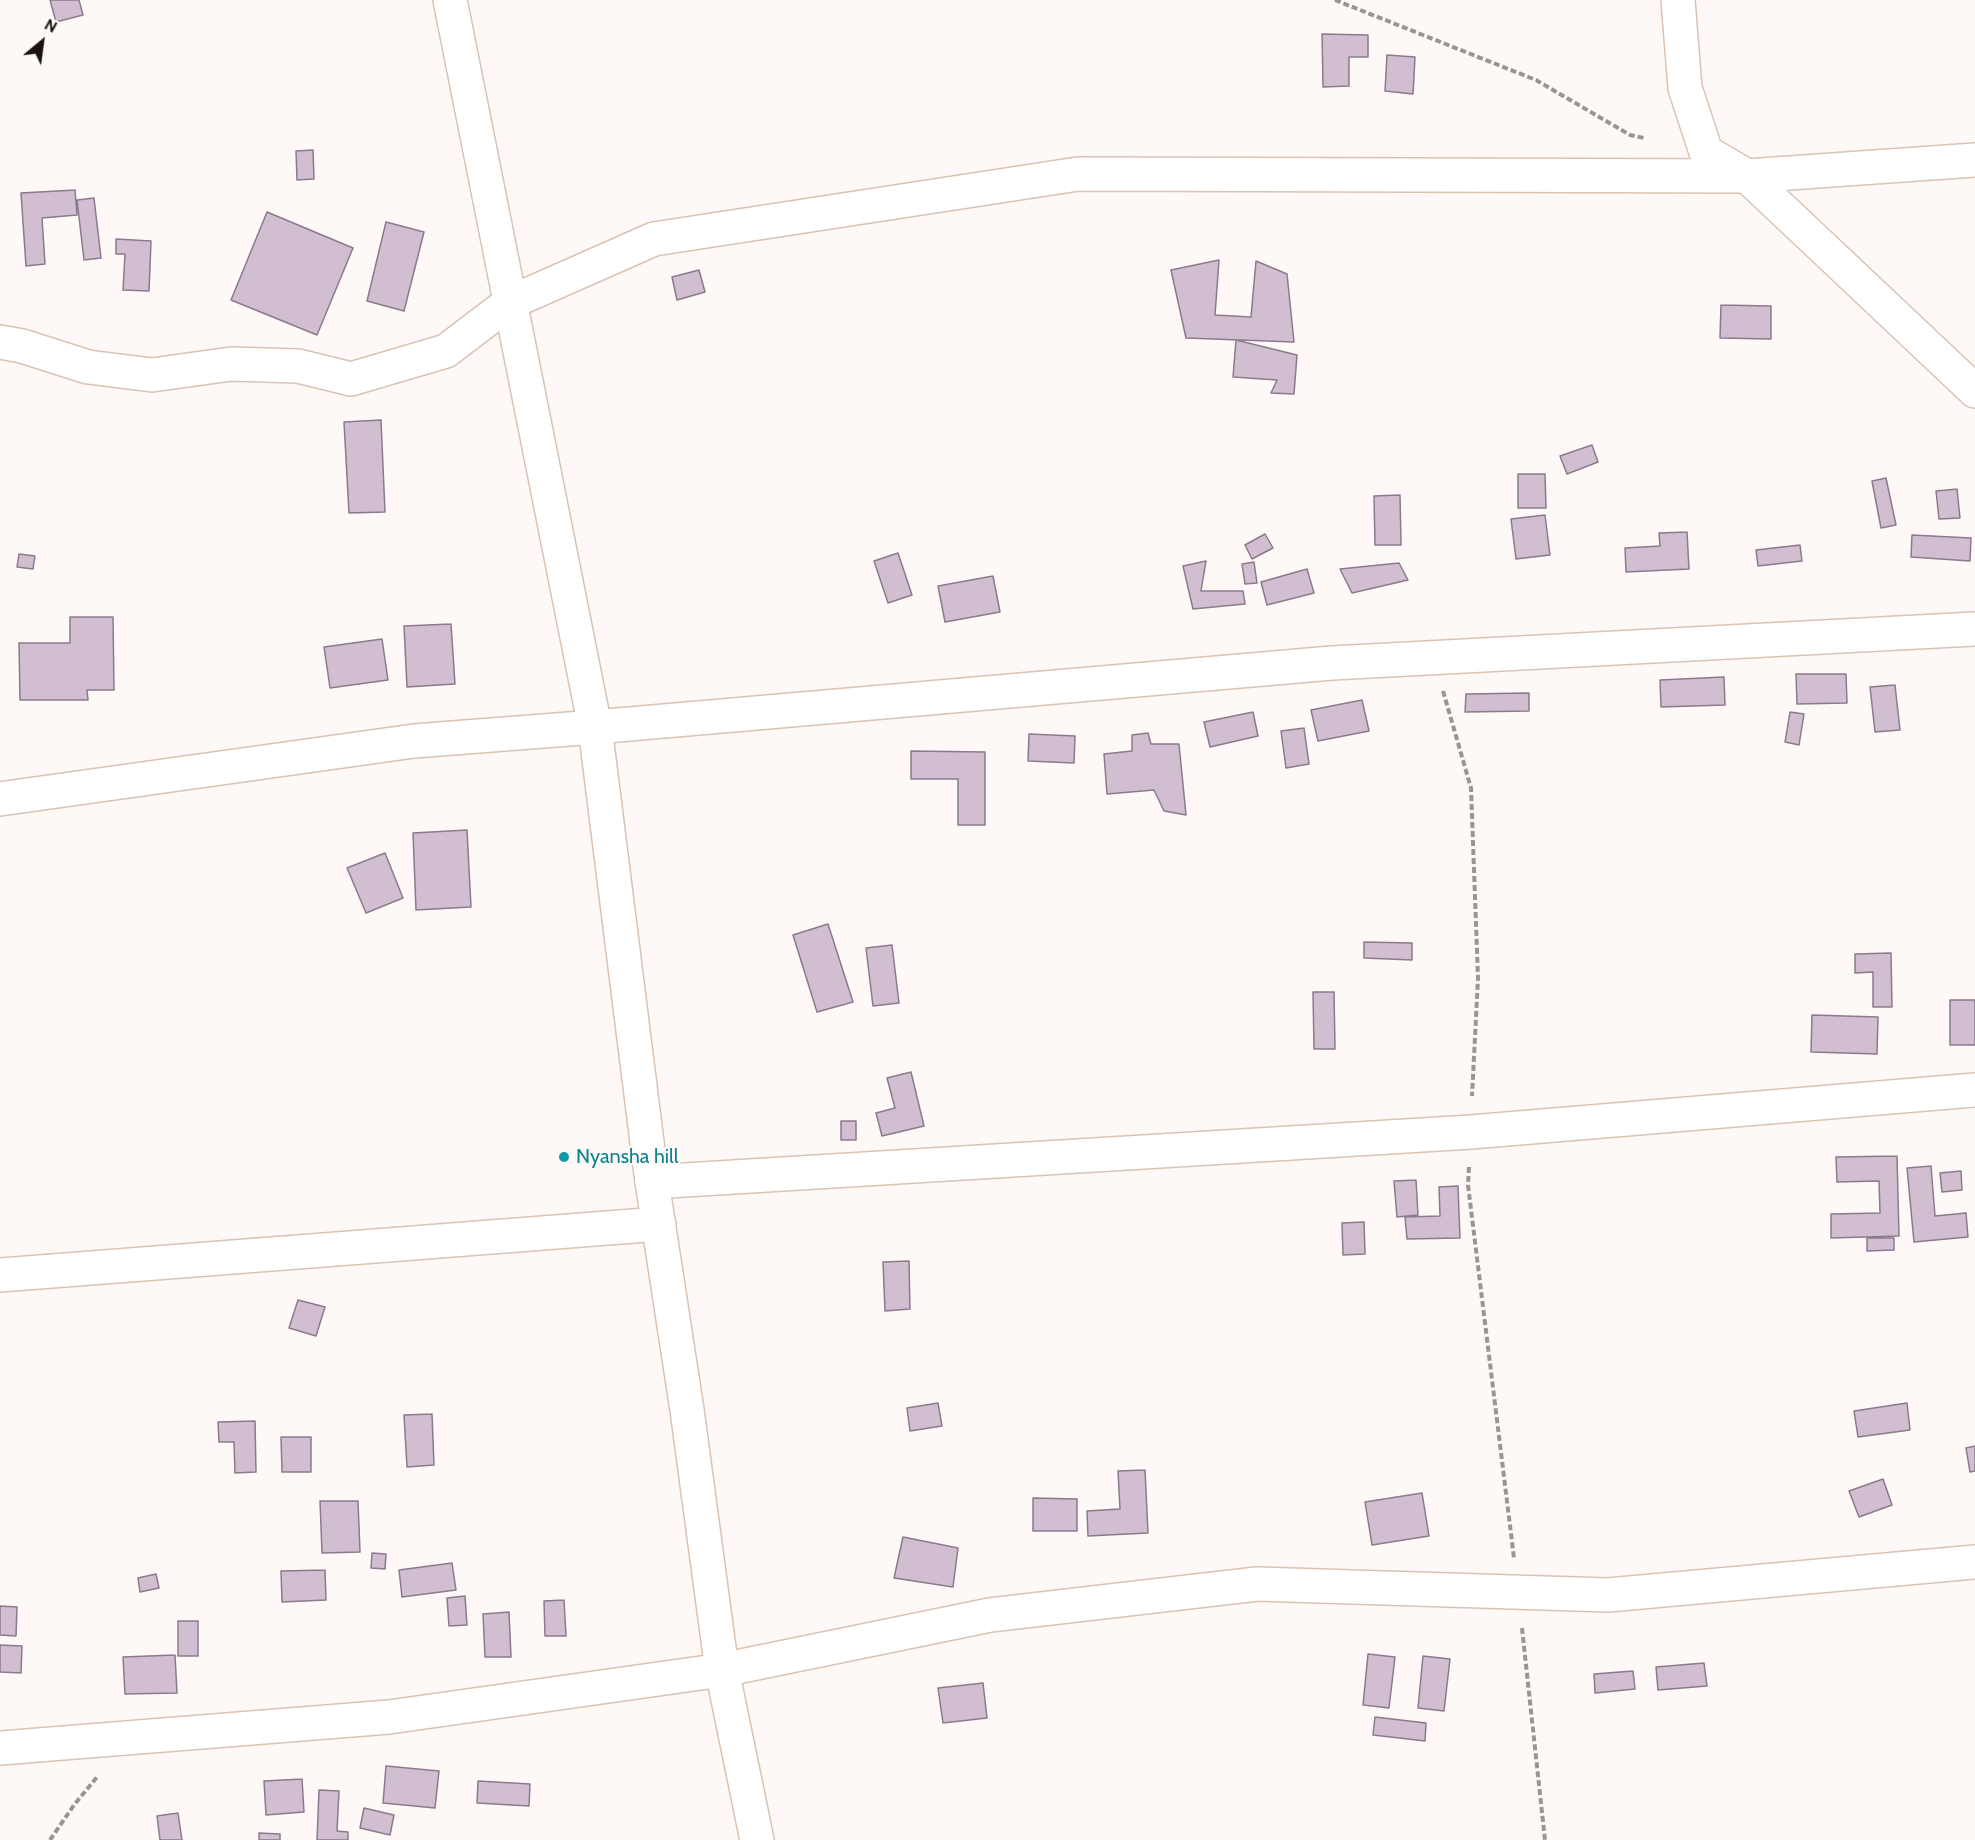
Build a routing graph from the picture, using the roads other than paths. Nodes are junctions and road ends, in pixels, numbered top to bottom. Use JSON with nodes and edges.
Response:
{"nodes":[{"id":1,"x":450,"y":0,"type":"edge"},
{"id":2,"x":1678,"y":0,"type":"edge"},
{"id":3,"x":1975,"y":160,"type":"edge"},
{"id":4,"x":1747,"y":176,"type":"junction"},
{"id":5,"x":509,"y":303,"type":"junction"},
{"id":6,"x":0,"y":342,"type":"edge"},
{"id":7,"x":1975,"y":391,"type":"edge"},
{"id":8,"x":1975,"y":629,"type":"edge"},
{"id":9,"x":594,"y":727,"type":"junction"},
{"id":10,"x":0,"y":799,"type":"edge"},
{"id":11,"x":1975,"y":1090,"type":"edge"},
{"id":12,"x":652,"y":1182,"type":"junction"},
{"id":13,"x":658,"y":1224,"type":"junction"},
{"id":14,"x":0,"y":1275,"type":"edge"},
{"id":15,"x":1975,"y":1562,"type":"edge"},
{"id":16,"x":722,"y":1670,"type":"junction"},
{"id":17,"x":0,"y":1748,"type":"edge"},
{"id":18,"x":757,"y":1840,"type":"edge"}],
"edges":[{"from":1,"to":5,"type":"main road"},
{"from":2,"to":4,"type":"main road"},
{"from":3,"to":4,"type":"main road"},
{"from":4,"to":5,"type":"main road"},
{"from":4,"to":7,"type":"main road"},
{"from":5,"to":6,"type":"main road"},
{"from":5,"to":9,"type":"main road"},
{"from":8,"to":9,"type":"main road"},
{"from":9,"to":10,"type":"main road"},
{"from":9,"to":12,"type":"main road"},
{"from":11,"to":12,"type":"main road"},
{"from":12,"to":13,"type":"main road"},
{"from":13,"to":14,"type":"main road"},
{"from":13,"to":16,"type":"main road"},
{"from":15,"to":16,"type":"main road"},
{"from":16,"to":17,"type":"main road"},
{"from":16,"to":18,"type":"main road"}]}
